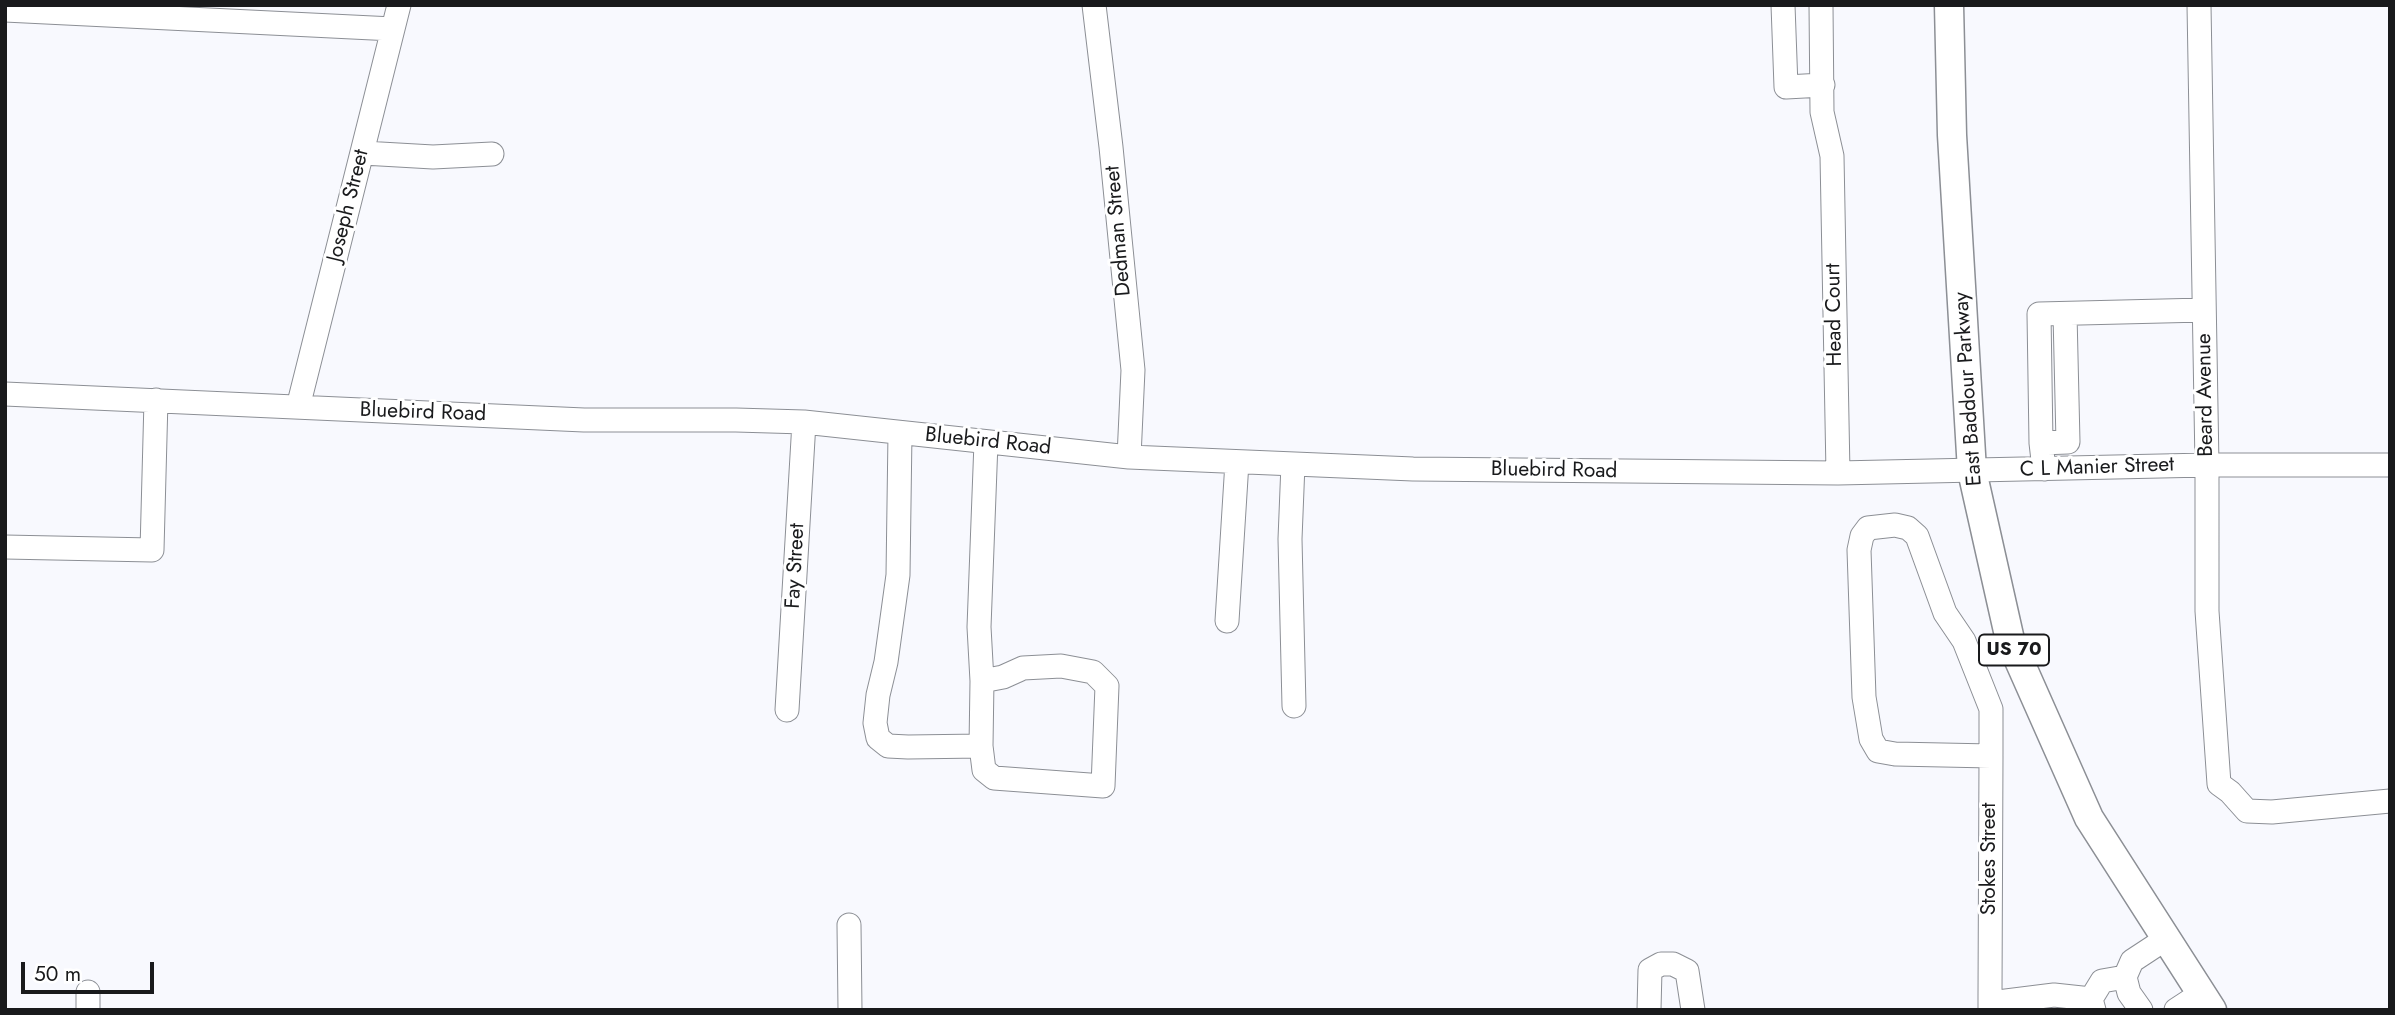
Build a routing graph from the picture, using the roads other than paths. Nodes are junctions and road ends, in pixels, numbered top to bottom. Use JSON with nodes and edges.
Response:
{"nodes":[{"id":1,"x":398,"y":5,"type":"edge"},
{"id":2,"x":1094,"y":5,"type":"edge"},
{"id":3,"x":1783,"y":5,"type":"edge"},
{"id":4,"x":1821,"y":5,"type":"edge"},
{"id":5,"x":1949,"y":5,"type":"edge"},
{"id":6,"x":2199,"y":5,"type":"edge"},
{"id":7,"x":5,"y":10,"type":"edge"},
{"id":8,"x":393,"y":29,"type":"junction"},
{"id":9,"x":1823,"y":85,"type":"junction"},
{"id":10,"x":363,"y":153,"type":"junction"},
{"id":11,"x":492,"y":154,"type":"dead end"},
{"id":12,"x":2204,"y":310,"type":"junction"},
{"id":13,"x":5,"y":394,"type":"edge"},
{"id":14,"x":156,"y":400,"type":"junction"},
{"id":15,"x":298,"y":407,"type":"junction"},
{"id":16,"x":804,"y":422,"type":"junction"},
{"id":17,"x":900,"y":433,"type":"junction"},
{"id":18,"x":986,"y":442,"type":"junction"},
{"id":19,"x":1129,"y":457,"type":"junction"},
{"id":20,"x":1237,"y":462,"type":"junction"},
{"id":21,"x":1293,"y":464,"type":"junction"},
{"id":22,"x":2207,"y":465,"type":"junction"},
{"id":23,"x":2390,"y":465,"type":"edge"},
{"id":24,"x":2044,"y":470,"type":"junction"},
{"id":25,"x":1972,"y":471,"type":"junction"},
{"id":26,"x":1838,"y":473,"type":"junction"},
{"id":27,"x":5,"y":547,"type":"edge"},
{"id":28,"x":1227,"y":621,"type":"dead end"},
{"id":29,"x":982,"y":681,"type":"junction"},
{"id":30,"x":1294,"y":706,"type":"dead end"},
{"id":31,"x":787,"y":710,"type":"dead end"},
{"id":32,"x":981,"y":746,"type":"junction"},
{"id":33,"x":1991,"y":755,"type":"junction"},
{"id":34,"x":2390,"y":801,"type":"edge"},
{"id":35,"x":849,"y":925,"type":"dead end"},
{"id":36,"x":2167,"y":938,"type":"junction"},
{"id":37,"x":2125,"y":977,"type":"junction"},
{"id":38,"x":2207,"y":1002,"type":"edge"},
{"id":39,"x":2093,"y":1004,"type":"edge"},
{"id":40,"x":1990,"y":1006,"type":"edge"},
{"id":41,"x":850,"y":1010,"type":"edge"},
{"id":42,"x":1649,"y":1010,"type":"edge"},
{"id":43,"x":1693,"y":1010,"type":"edge"},
{"id":44,"x":2141,"y":1010,"type":"edge"},
{"id":45,"x":2176,"y":1010,"type":"edge"}],
"edges":[{"from":1,"to":8,"type":"street","name":"Joseph Street"},
{"from":2,"to":19,"type":"street","name":"Dedman Street"},
{"from":3,"to":9,"type":"street"},
{"from":4,"to":9,"type":"street","name":"Head Court"},
{"from":5,"to":25,"type":"main road","name":"East Baddour Parkway","number":"US 70"},
{"from":6,"to":12,"type":"street","name":"Beard Avenue"},
{"from":7,"to":8,"type":"street"},
{"from":8,"to":10,"type":"street","name":"Joseph Street"},
{"from":9,"to":26,"type":"street","name":"Head Court"},
{"from":10,"to":11,"type":"street"},
{"from":10,"to":15,"type":"street","name":"Joseph Street"},
{"from":12,"to":22,"type":"street","name":"Beard Avenue"},
{"from":12,"to":24,"type":"street"},
{"from":13,"to":14,"type":"street","name":"Bluebird Road"},
{"from":14,"to":15,"type":"street","name":"Bluebird Road"},
{"from":14,"to":27,"type":"street"},
{"from":15,"to":16,"type":"street","name":"Bluebird Road"},
{"from":16,"to":17,"type":"street","name":"Bluebird Road"},
{"from":16,"to":31,"type":"street","name":"Fay Street"},
{"from":17,"to":18,"type":"street","name":"Bluebird Road"},
{"from":17,"to":32,"type":"street"},
{"from":18,"to":19,"type":"street","name":"Bluebird Road"},
{"from":18,"to":29,"type":"street"},
{"from":19,"to":20,"type":"street","name":"Bluebird Road"},
{"from":20,"to":21,"type":"street","name":"Bluebird Road"},
{"from":20,"to":28,"type":"street"},
{"from":21,"to":26,"type":"street","name":"Bluebird Road"},
{"from":21,"to":30,"type":"street"},
{"from":22,"to":23,"type":"street","name":"C L Manier Street"},
{"from":22,"to":24,"type":"street","name":"C L Manier Street"},
{"from":22,"to":34,"type":"street","name":"Beard Avenue"},
{"from":24,"to":25,"type":"street","name":"C L Manier Street"},
{"from":25,"to":26,"type":"street","name":"Bluebird Road"},
{"from":25,"to":36,"type":"main road","name":"East Baddour Parkway","number":"US 70"},
{"from":29,"to":32,"type":"street"},
{"from":29,"to":32,"type":"street"},
{"from":33,"to":33,"type":"street","name":"Stokes Street"},
{"from":33,"to":40,"type":"street","name":"Stokes Street"},
{"from":35,"to":41,"type":"street"},
{"from":36,"to":37,"type":"street"},
{"from":36,"to":38,"type":"main road","name":"East Baddour Parkway","number":"US 70"},
{"from":37,"to":39,"type":"street"},
{"from":37,"to":44,"type":"street"},
{"from":38,"to":45,"type":"street"},
{"from":39,"to":40,"type":"street"},
{"from":42,"to":43,"type":"street"}]}
